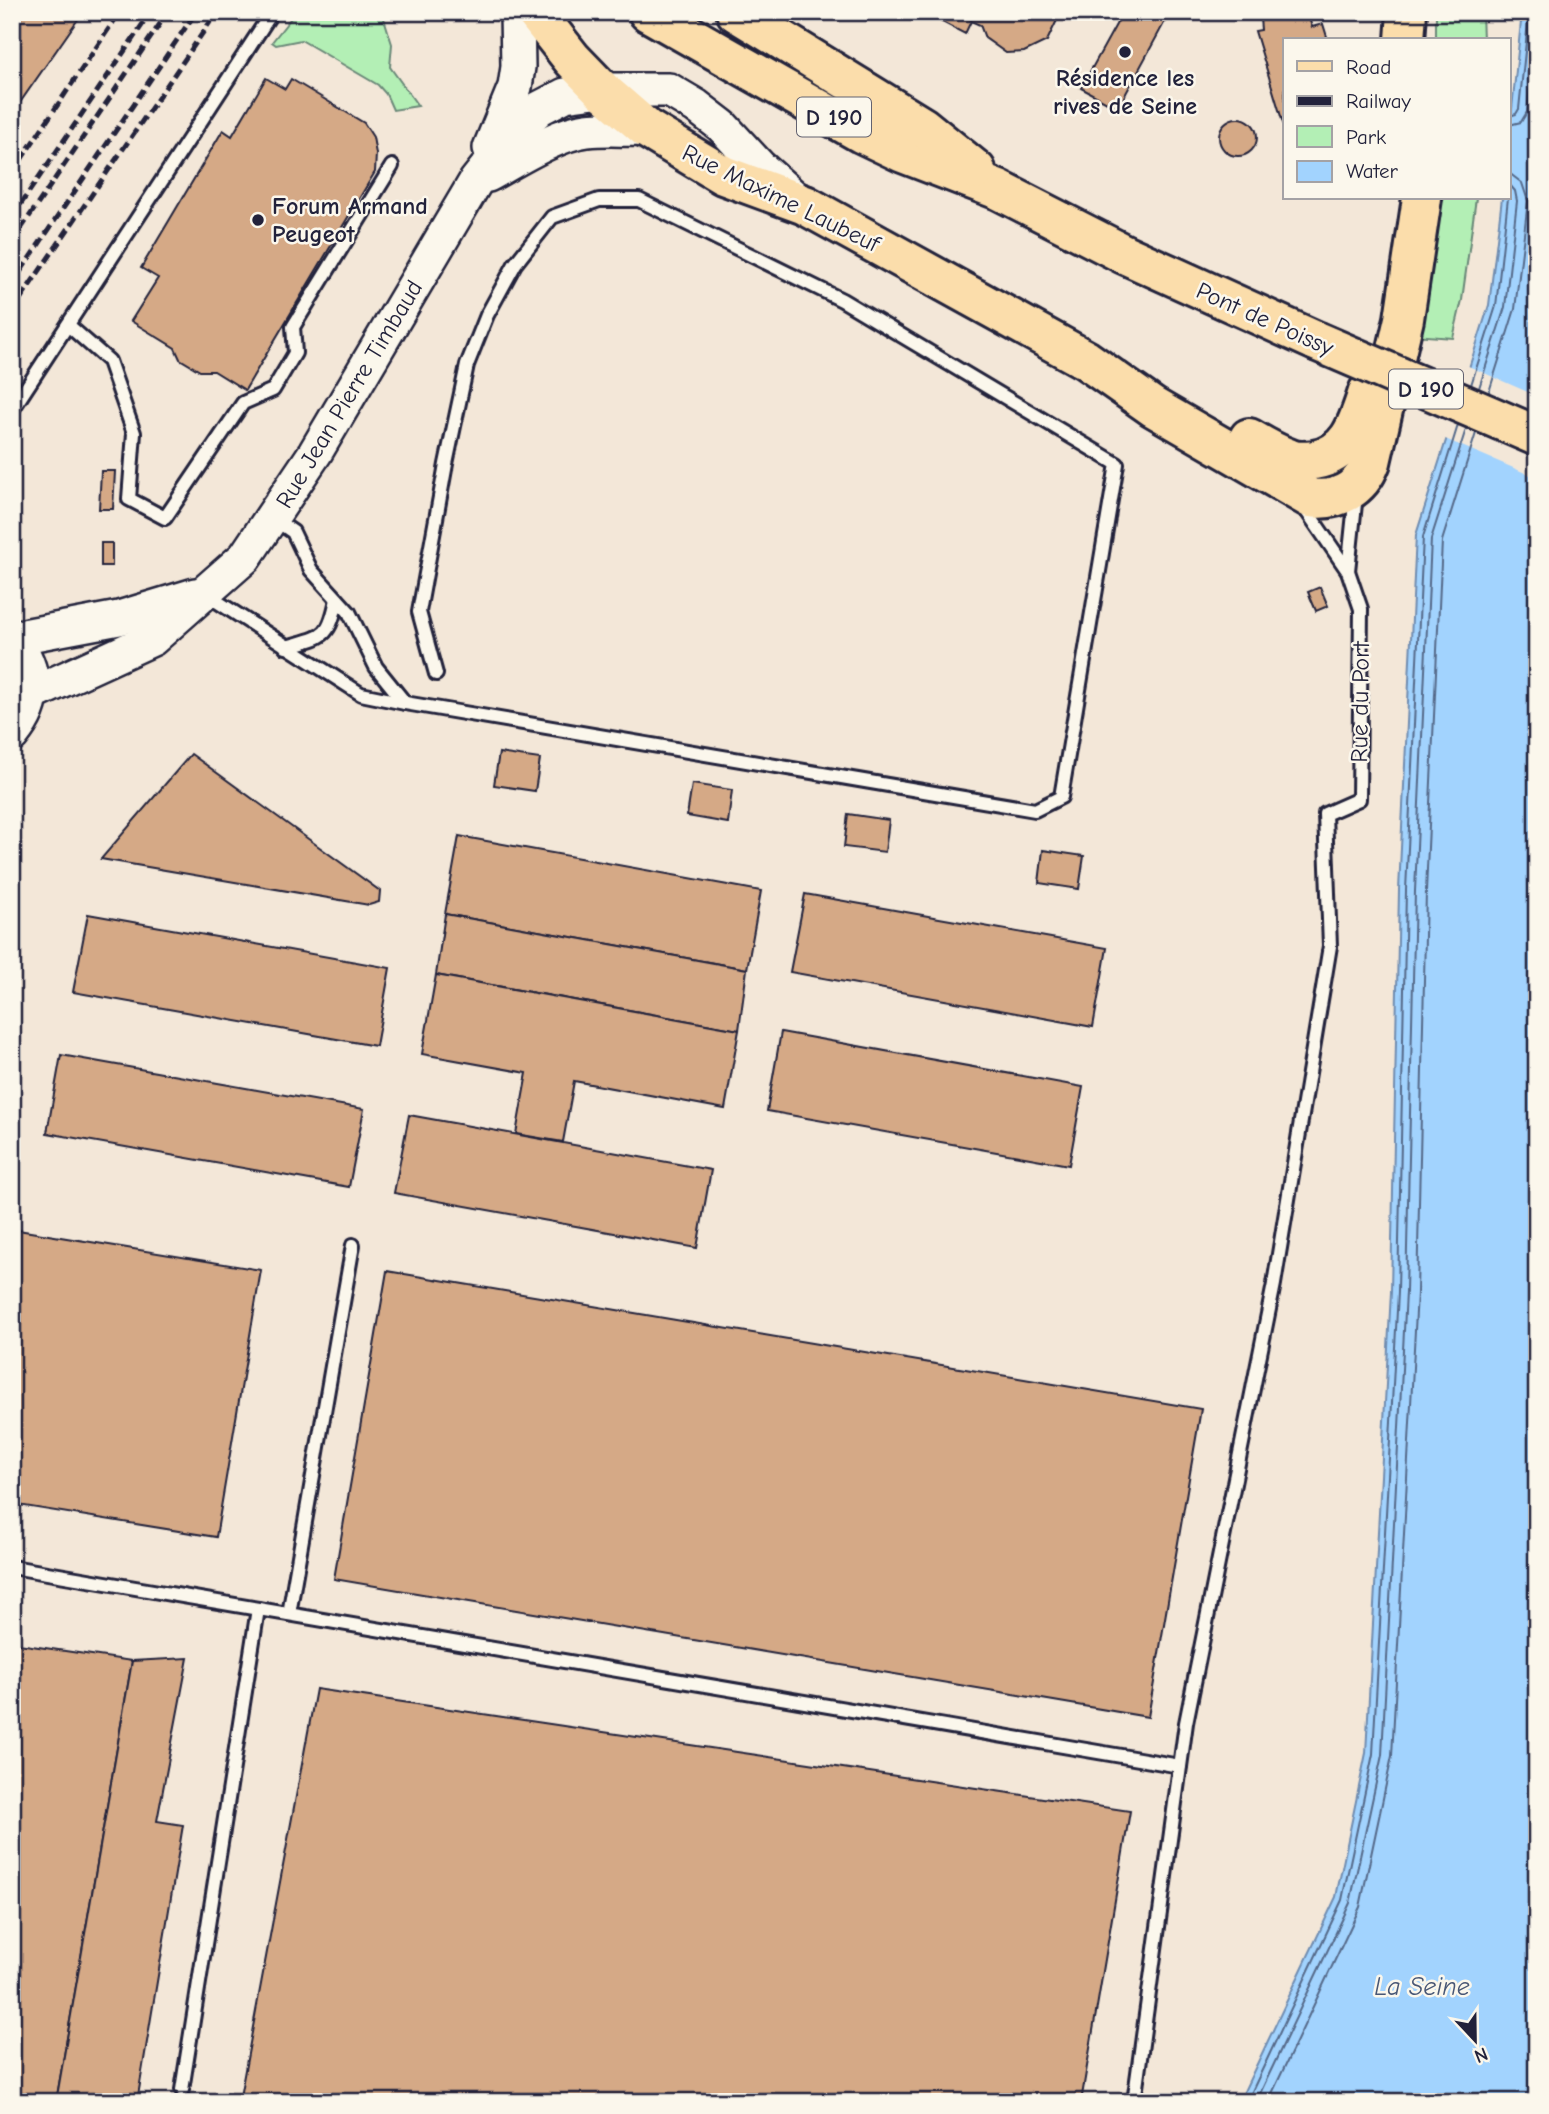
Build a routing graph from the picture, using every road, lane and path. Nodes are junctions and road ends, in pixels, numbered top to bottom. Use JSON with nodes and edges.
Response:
{"nodes":[{"id":1,"x":272,"y":12,"type":"edge"},
{"id":2,"x":517,"y":12,"type":"edge"},
{"id":3,"x":534,"y":12,"type":"edge"},
{"id":4,"x":736,"y":12,"type":"edge"},
{"id":5,"x":1407,"y":12,"type":"edge"},
{"id":6,"x":1432,"y":12,"type":"edge"},
{"id":7,"x":665,"y":17,"type":"edge"},
{"id":8,"x":1405,"y":38,"type":"edge"},
{"id":9,"x":1430,"y":38,"type":"edge"},
{"id":10,"x":602,"y":90,"type":"junction"},
{"id":11,"x":647,"y":129,"type":"junction"},
{"id":12,"x":392,"y":166,"type":"dead end"},
{"id":13,"x":476,"y":181,"type":"junction"},
{"id":14,"x":999,"y":190,"type":"junction"},
{"id":15,"x":1400,"y":200,"type":"edge"},
{"id":16,"x":1422,"y":200,"type":"edge"},
{"id":17,"x":804,"y":205,"type":"junction"},
{"id":18,"x":68,"y":326,"type":"junction"},
{"id":19,"x":1086,"y":360,"type":"junction"},
{"id":20,"x":12,"y":410,"type":"edge"},
{"id":21,"x":1537,"y":436,"type":"edge"},
{"id":22,"x":1357,"y":486,"type":"junction"},
{"id":23,"x":1292,"y":489,"type":"junction"},
{"id":24,"x":273,"y":518,"type":"junction"},
{"id":25,"x":1348,"y":570,"type":"junction"},
{"id":26,"x":204,"y":593,"type":"junction"},
{"id":27,"x":337,"y":599,"type":"junction"},
{"id":28,"x":13,"y":638,"type":"edge"},
{"id":29,"x":286,"y":647,"type":"junction"},
{"id":30,"x":436,"y":674,"type":"dead end"},
{"id":31,"x":32,"y":694,"type":"junction"},
{"id":32,"x":405,"y":703,"type":"junction"},
{"id":33,"x":12,"y":735,"type":"edge"},
{"id":34,"x":353,"y":1245,"type":"dead end"},
{"id":35,"x":12,"y":1567,"type":"edge"},
{"id":36,"x":258,"y":1609,"type":"junction"},
{"id":37,"x":289,"y":1614,"type":"junction"},
{"id":38,"x":1180,"y":1766,"type":"junction"},
{"id":39,"x":183,"y":2090,"type":"dead end"},
{"id":40,"x":1134,"y":2102,"type":"edge"}],
"edges":[{"from":1,"to":18,"type":"lane"},
{"from":2,"to":13,"type":"street","name":"Rue Jean Pierre Timbaud"},
{"from":3,"to":10,"type":"main road","name":"Rue Maxime Laubeuf"},
{"from":4,"to":14,"type":"main road","number":"D 190"},
{"from":5,"to":8,"type":"main road"},
{"from":6,"to":9,"type":"main road"},
{"from":7,"to":14,"type":"main road","number":"D 190"},
{"from":10,"to":11,"type":"main road","name":"Rue Maxime Laubeuf"},
{"from":10,"to":13,"type":"street","name":"Rue Jean Pierre Timbaud"},
{"from":10,"to":17,"type":"street","name":"Rue Jean Pierre Timbaud"},
{"from":11,"to":13,"type":"street"},
{"from":11,"to":17,"type":"main road","name":"Rue Maxime Laubeuf"},
{"from":12,"to":18,"type":"lane"},
{"from":13,"to":24,"type":"street","name":"Rue Jean Pierre Timbaud"},
{"from":14,"to":21,"type":"main road","name":"Pont de Poissy","number":"D 190","bridge":true},
{"from":15,"to":19,"type":"main road"},
{"from":16,"to":22,"type":"main road","name":"Rue du Port"},
{"from":17,"to":19,"type":"main road","name":"Rue Maxime Laubeuf"},
{"from":18,"to":20,"type":"lane"},
{"from":19,"to":23,"type":"main road"},
{"from":22,"to":23,"type":"main road"},
{"from":22,"to":25,"type":"lane","name":"Rue du Port"},
{"from":23,"to":25,"type":"lane","name":"Rue du Port"},
{"from":24,"to":26,"type":"street","name":"Rue Jean Pierre Timbaud"},
{"from":24,"to":27,"type":"lane"},
{"from":25,"to":38,"type":"lane","name":"Rue du Port"},
{"from":26,"to":28,"type":"street","name":"Rue Jean Pierre Timbaud"},
{"from":26,"to":29,"type":"lane"},
{"from":26,"to":31,"type":"street","name":"Rue Jean Pierre Timbaud"},
{"from":27,"to":29,"type":"lane"},
{"from":27,"to":32,"type":"lane"},
{"from":28,"to":31,"type":"street"},
{"from":29,"to":32,"type":"lane"},
{"from":30,"to":32,"type":"lane"},
{"from":31,"to":33,"type":"street"},
{"from":34,"to":37,"type":"lane"},
{"from":35,"to":36,"type":"lane"},
{"from":36,"to":37,"type":"lane"},
{"from":36,"to":39,"type":"lane"},
{"from":37,"to":38,"type":"lane"},
{"from":38,"to":40,"type":"lane"}]}
